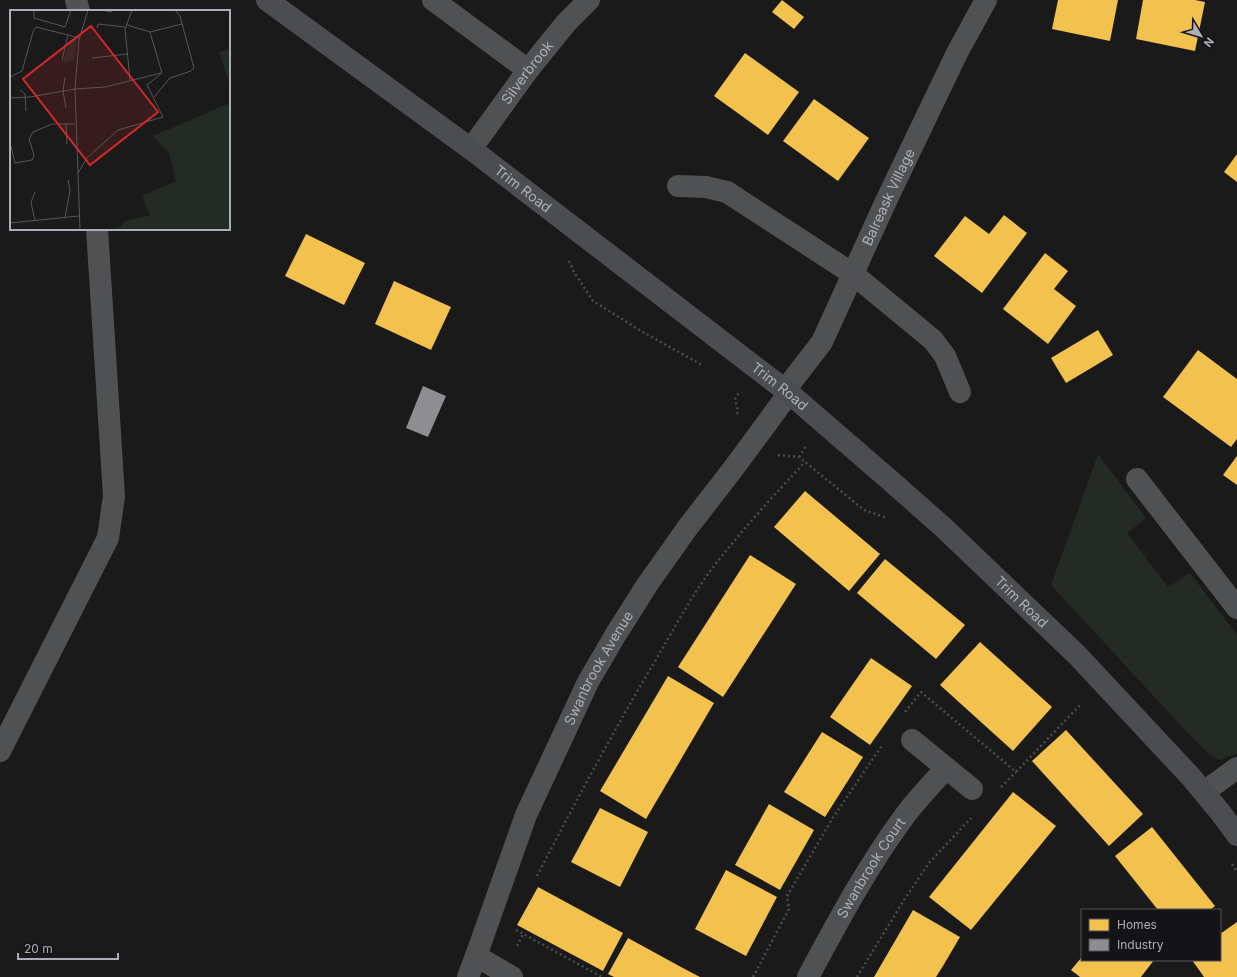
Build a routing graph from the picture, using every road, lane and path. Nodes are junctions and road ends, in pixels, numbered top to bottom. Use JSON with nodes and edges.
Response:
{"nodes":[{"id":1,"x":76,"y":0,"type":"edge"},
{"id":2,"x":268,"y":0,"type":"edge"},
{"id":3,"x":433,"y":0,"type":"edge"},
{"id":4,"x":589,"y":0,"type":"edge"},
{"id":5,"x":986,"y":0,"type":"edge"},
{"id":6,"x":79,"y":10,"type":"edge"},
{"id":7,"x":528,"y":70,"type":"junction"},
{"id":8,"x":471,"y":149,"type":"junction"},
{"id":9,"x":678,"y":186,"type":"dead end"},
{"id":10,"x":568,"y":224,"type":"junction"},
{"id":11,"x":97,"y":230,"type":"edge"},
{"id":12,"x":852,"y":274,"type":"junction"},
{"id":13,"x":706,"y":367,"type":"dead end"},
{"id":14,"x":787,"y":392,"type":"junction"},
{"id":15,"x":960,"y":392,"type":"dead end"},
{"id":16,"x":804,"y":449,"type":"dead end"},
{"id":17,"x":771,"y":455,"type":"dead end"},
{"id":18,"x":800,"y":457,"type":"junction"},
{"id":19,"x":805,"y":462,"type":"junction"},
{"id":20,"x":1137,"y":479,"type":"dead end"},
{"id":21,"x":888,"y":518,"type":"dead end"},
{"id":22,"x":1237,"y":608,"type":"edge"},
{"id":23,"x":912,"y":740,"type":"dead end"},
{"id":24,"x":0,"y":751,"type":"edge"},
{"id":25,"x":946,"y":768,"type":"junction"},
{"id":26,"x":1237,"y":768,"type":"edge"},
{"id":27,"x":1016,"y":772,"type":"dead end"},
{"id":28,"x":1000,"y":788,"type":"dead end"},
{"id":29,"x":972,"y":789,"type":"dead end"},
{"id":30,"x":1204,"y":792,"type":"junction"},
{"id":31,"x":973,"y":816,"type":"dead end"},
{"id":32,"x":1237,"y":835,"type":"edge"},
{"id":33,"x":536,"y":878,"type":"dead end"},
{"id":34,"x":510,"y":927,"type":"dead end"},
{"id":35,"x":476,"y":956,"type":"junction"},
{"id":36,"x":468,"y":977,"type":"edge"},
{"id":37,"x":512,"y":977,"type":"edge"},
{"id":38,"x":602,"y":977,"type":"edge"},
{"id":39,"x":808,"y":977,"type":"edge"},
{"id":40,"x":858,"y":977,"type":"edge"}],
"edges":[{"from":1,"to":6,"type":"street"},
{"from":2,"to":8,"type":"main road","name":"Trim Road"},
{"from":3,"to":7,"type":"street"},
{"from":4,"to":7,"type":"street","name":"Silverbrook"},
{"from":5,"to":12,"type":"street","name":"Balreask Village"},
{"from":7,"to":8,"type":"street","name":"Silverbrook"},
{"from":8,"to":10,"type":"main road","name":"Trim Road"},
{"from":9,"to":12,"type":"street"},
{"from":10,"to":13,"type":"path"},
{"from":10,"to":14,"type":"main road","name":"Trim Road"},
{"from":11,"to":24,"type":"street"},
{"from":12,"to":14,"type":"street","name":"Balreask Village"},
{"from":12,"to":15,"type":"street"},
{"from":14,"to":30,"type":"main road","name":"Trim Road"},
{"from":14,"to":35,"type":"street","name":"Swanbrook Avenue"},
{"from":16,"to":18,"type":"path"},
{"from":17,"to":18,"type":"path"},
{"from":18,"to":19,"type":"path"},
{"from":19,"to":21,"type":"path"},
{"from":19,"to":33,"type":"path"},
{"from":20,"to":22,"type":"street"},
{"from":23,"to":25,"type":"street"},
{"from":25,"to":29,"type":"street"},
{"from":25,"to":39,"type":"street","name":"Swanbrook Court"},
{"from":26,"to":30,"type":"street"},
{"from":27,"to":28,"type":"path"},
{"from":30,"to":32,"type":"main road","name":"Trim Road"},
{"from":31,"to":40,"type":"path"},
{"from":34,"to":38,"type":"path"},
{"from":35,"to":36,"type":"street","name":"Swanbrook Avenue"},
{"from":35,"to":37,"type":"street"}]}
